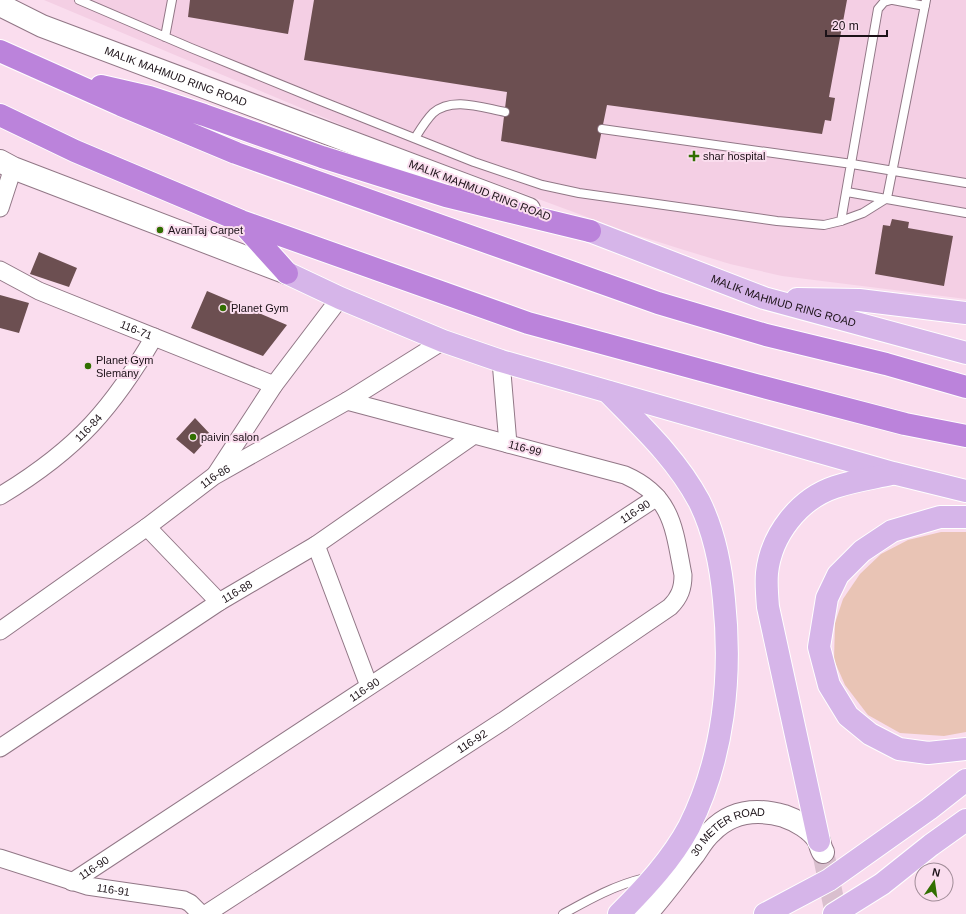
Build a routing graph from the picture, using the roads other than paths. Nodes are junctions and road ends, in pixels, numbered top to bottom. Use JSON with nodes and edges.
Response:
{"nodes":[{"id":1,"x":78,"y":0,"type":"edge"},
{"id":2,"x":172,"y":0,"type":"edge"},
{"id":3,"x":892,"y":0,"type":"edge"},
{"id":4,"x":925,"y":3,"type":"edge"},
{"id":5,"x":0,"y":6,"type":"edge"},
{"id":6,"x":165,"y":37,"type":"junction"},
{"id":7,"x":0,"y":51,"type":"edge"},
{"id":8,"x":48,"y":73,"type":"junction"},
{"id":9,"x":505,"y":112,"type":"dead end"},
{"id":10,"x":0,"y":115,"type":"edge"},
{"id":11,"x":602,"y":129,"type":"dead end"},
{"id":12,"x":414,"y":138,"type":"junction"},
{"id":13,"x":7,"y":164,"type":"edge"},
{"id":14,"x":852,"y":164,"type":"junction"},
{"id":15,"x":892,"y":171,"type":"junction"},
{"id":16,"x":966,"y":184,"type":"edge"},
{"id":17,"x":847,"y":192,"type":"junction"},
{"id":18,"x":887,"y":198,"type":"junction"},
{"id":19,"x":0,"y":208,"type":"edge"},
{"id":20,"x":966,"y":213,"type":"edge"},
{"id":21,"x":241,"y":221,"type":"junction"},
{"id":22,"x":841,"y":222,"type":"junction"},
{"id":23,"x":590,"y":231,"type":"junction"},
{"id":24,"x":0,"y":270,"type":"edge"},
{"id":25,"x":286,"y":273,"type":"junction"},
{"id":26,"x":340,"y":298,"type":"junction"},
{"id":27,"x":764,"y":298,"type":"junction"},
{"id":28,"x":966,"y":313,"type":"edge"},
{"id":29,"x":154,"y":337,"type":"junction"},
{"id":30,"x":443,"y":341,"type":"junction"},
{"id":31,"x":966,"y":354,"type":"edge"},
{"id":32,"x":501,"y":360,"type":"junction"},
{"id":33,"x":274,"y":385,"type":"junction"},
{"id":34,"x":966,"y":387,"type":"edge"},
{"id":35,"x":607,"y":392,"type":"junction"},
{"id":36,"x":347,"y":401,"type":"junction"},
{"id":37,"x":474,"y":435,"type":"junction"},
{"id":38,"x":966,"y":436,"type":"edge"},
{"id":39,"x":508,"y":444,"type":"junction"},
{"id":40,"x":893,"y":473,"type":"junction"},
{"id":41,"x":214,"y":476,"type":"junction"},
{"id":42,"x":966,"y":491,"type":"edge"},
{"id":43,"x":0,"y":496,"type":"edge"},
{"id":44,"x":657,"y":497,"type":"junction"},
{"id":45,"x":966,"y":517,"type":"edge"},
{"id":46,"x":147,"y":527,"type":"junction"},
{"id":47,"x":674,"y":534,"type":"joint"},
{"id":48,"x":316,"y":544,"type":"junction"},
{"id":49,"x":219,"y":602,"type":"junction"},
{"id":50,"x":0,"y":631,"type":"edge"},
{"id":51,"x":369,"y":686,"type":"junction"},
{"id":52,"x":0,"y":748,"type":"edge"},
{"id":53,"x":966,"y":748,"type":"edge"},
{"id":54,"x":966,"y":780,"type":"edge"},
{"id":55,"x":962,"y":825,"type":"edge"},
{"id":56,"x":0,"y":858,"type":"edge"},
{"id":57,"x":654,"y":876,"type":"junction"},
{"id":58,"x":72,"y":882,"type":"junction"},
{"id":59,"x":201,"y":914,"type":"edge"},
{"id":60,"x":206,"y":914,"type":"edge"},
{"id":61,"x":563,"y":914,"type":"edge"},
{"id":62,"x":619,"y":914,"type":"edge"},
{"id":63,"x":646,"y":914,"type":"edge"},
{"id":64,"x":765,"y":914,"type":"edge"},
{"id":65,"x":834,"y":914,"type":"edge"}],
"edges":[{"from":1,"to":6,"type":"lane"},
{"from":2,"to":6,"type":"lane"},
{"from":3,"to":4,"type":"lane"},
{"from":3,"to":14,"type":"lane"},
{"from":4,"to":15,"type":"lane"},
{"from":5,"to":23,"type":"main road","name":"MALIK MAHMUD RING ROAD"},
{"from":6,"to":12,"type":"lane"},
{"from":7,"to":8,"type":"highway"},
{"from":8,"to":23,"type":"highway"},
{"from":8,"to":34,"type":"highway"},
{"from":9,"to":12,"type":"lane"},
{"from":10,"to":21,"type":"highway"},
{"from":11,"to":14,"type":"lane"},
{"from":12,"to":22,"type":"lane"},
{"from":13,"to":19,"type":"street"},
{"from":13,"to":25,"type":"main road"},
{"from":14,"to":15,"type":"lane"},
{"from":14,"to":17,"type":"lane"},
{"from":15,"to":16,"type":"lane"},
{"from":15,"to":18,"type":"lane"},
{"from":17,"to":18,"type":"lane"},
{"from":17,"to":22,"type":"lane"},
{"from":18,"to":20,"type":"lane"},
{"from":18,"to":22,"type":"lane"},
{"from":21,"to":25,"type":"highway"},
{"from":21,"to":38,"type":"highway"},
{"from":23,"to":27,"type":"main road","name":"MALIK MAHMUD RING ROAD"},
{"from":24,"to":29,"type":"street","name":"116-71"},
{"from":25,"to":26,"type":"main road"},
{"from":26,"to":30,"type":"main road"},
{"from":26,"to":33,"type":"street"},
{"from":27,"to":28,"type":"main road"},
{"from":27,"to":31,"type":"main road","name":"MALIK MAHMUD RING ROAD"},
{"from":29,"to":33,"type":"street","name":"116-71"},
{"from":29,"to":43,"type":"street","name":"116-84"},
{"from":30,"to":32,"type":"main road"},
{"from":30,"to":36,"type":"street","name":"116-86"},
{"from":32,"to":35,"type":"main road"},
{"from":32,"to":39,"type":"street"},
{"from":33,"to":41,"type":"street"},
{"from":35,"to":40,"type":"main road"},
{"from":35,"to":57,"type":"main road"},
{"from":36,"to":37,"type":"street","name":"116-99"},
{"from":36,"to":41,"type":"street","name":"116-86"},
{"from":37,"to":39,"type":"street","name":"116-99"},
{"from":37,"to":48,"type":"street","name":"116-88"},
{"from":39,"to":44,"type":"street","name":"116-99"},
{"from":40,"to":42,"type":"main road"},
{"from":40,"to":63,"type":"main road","name":"30 METER ROAD"},
{"from":41,"to":46,"type":"street","name":"116-86"},
{"from":44,"to":47,"type":"street","name":"116-99"},
{"from":44,"to":51,"type":"street","name":"116-90"},
{"from":45,"to":53,"type":"main road"},
{"from":46,"to":49,"type":"street"},
{"from":46,"to":50,"type":"street","name":"116-86"},
{"from":47,"to":60,"type":"street","name":"116-92"},
{"from":48,"to":49,"type":"street","name":"116-88"},
{"from":48,"to":51,"type":"street"},
{"from":49,"to":52,"type":"street","name":"116-88"},
{"from":51,"to":58,"type":"street","name":"116-90"},
{"from":54,"to":64,"type":"main road"},
{"from":55,"to":65,"type":"main road"},
{"from":56,"to":58,"type":"street","name":"116-91"},
{"from":57,"to":61,"type":"lane"},
{"from":57,"to":62,"type":"main road"},
{"from":58,"to":59,"type":"street","name":"116-91"}]}
